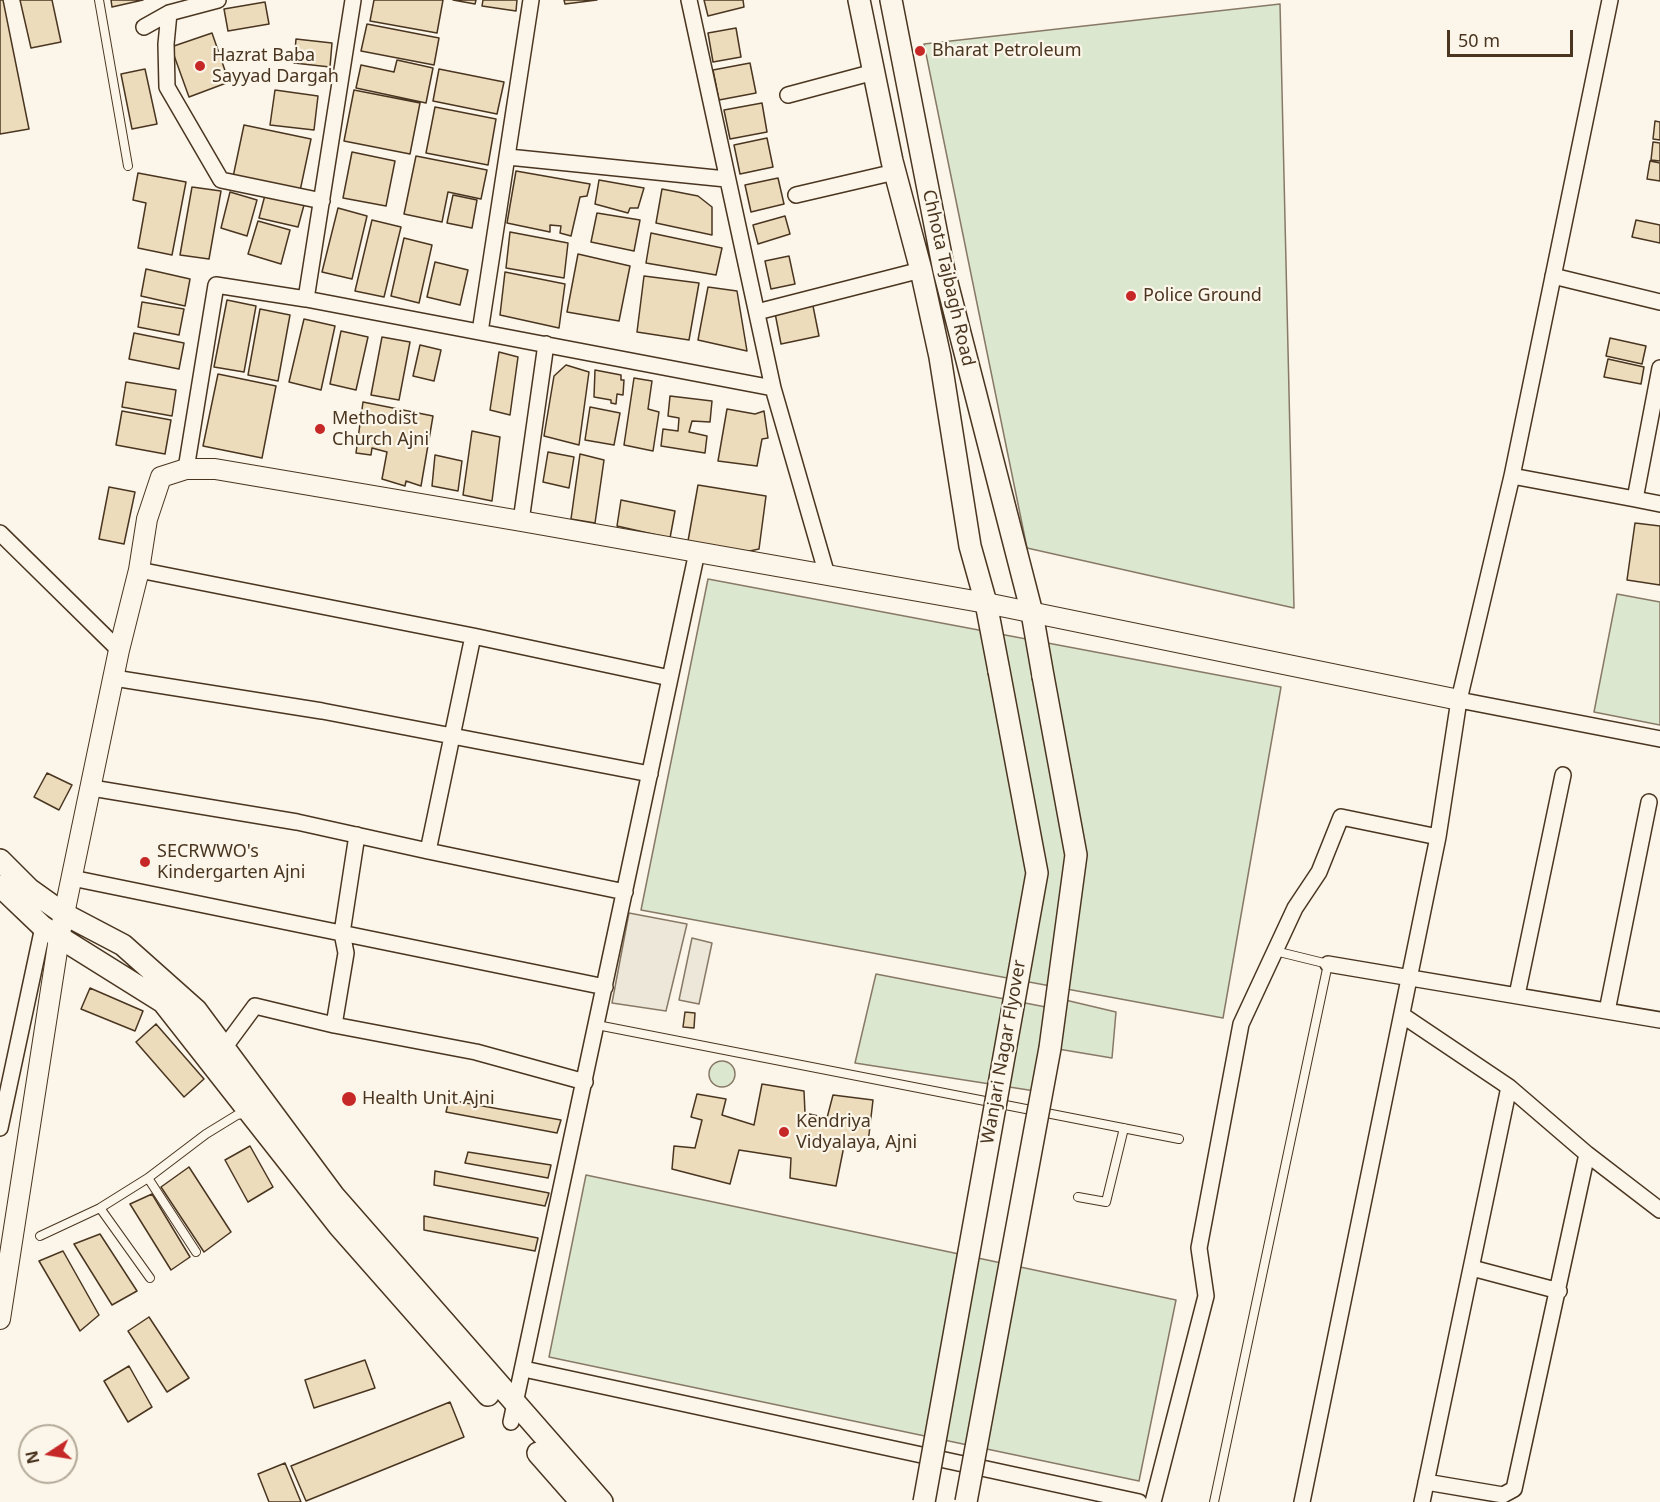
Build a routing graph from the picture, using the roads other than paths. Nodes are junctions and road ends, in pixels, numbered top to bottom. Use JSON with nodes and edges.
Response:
{"nodes":[{"id":1,"x":99,"y":0,"type":"edge"},
{"id":2,"x":218,"y":0,"type":"edge"},
{"id":3,"x":353,"y":0,"type":"edge"},
{"id":4,"x":531,"y":0,"type":"edge"},
{"id":5,"x":689,"y":0,"type":"edge"},
{"id":6,"x":891,"y":0,"type":"edge"},
{"id":7,"x":1610,"y":0,"type":"edge"},
{"id":8,"x":862,"y":1,"type":"edge"},
{"id":9,"x":169,"y":13,"type":"junction"},
{"id":10,"x":144,"y":27,"type":"dead end"},
{"id":11,"x":874,"y":72,"type":"junction"},
{"id":12,"x":788,"y":95,"type":"dead end"},
{"id":13,"x":507,"y":157,"type":"junction"},
{"id":14,"x":128,"y":166,"type":"dead end"},
{"id":15,"x":895,"y":172,"type":"junction"},
{"id":16,"x":726,"y":179,"type":"junction"},
{"id":17,"x":796,"y":195,"type":"dead end"},
{"id":18,"x":322,"y":201,"type":"junction"},
{"id":19,"x":921,"y":270,"type":"junction"},
{"id":20,"x":1553,"y":276,"type":"junction"},
{"id":21,"x":306,"y":299,"type":"junction"},
{"id":22,"x":1660,"y":302,"type":"edge"},
{"id":23,"x":757,"y":312,"type":"junction"},
{"id":24,"x":480,"y":332,"type":"junction"},
{"id":25,"x":546,"y":344,"type":"junction"},
{"id":26,"x":1660,"y":368,"type":"edge"},
{"id":27,"x":773,"y":388,"type":"junction"},
{"id":28,"x":1657,"y":405,"type":"edge"},
{"id":29,"x":186,"y":469,"type":"junction"},
{"id":30,"x":1512,"y":476,"type":"junction"},
{"id":31,"x":1635,"y":499,"type":"junction"},
{"id":32,"x":1660,"y":504,"type":"edge"},
{"id":33,"x":521,"y":521,"type":"junction"},
{"id":34,"x":0,"y":533,"type":"edge"},
{"id":35,"x":697,"y":552,"type":"junction"},
{"id":36,"x":139,"y":570,"type":"junction"},
{"id":37,"x":827,"y":575,"type":"junction"},
{"id":38,"x":986,"y":603,"type":"junction"},
{"id":39,"x":1032,"y":613,"type":"junction"},
{"id":40,"x":473,"y":636,"type":"junction"},
{"id":41,"x":119,"y":650,"type":"junction"},
{"id":42,"x":114,"y":678,"type":"junction"},
{"id":43,"x":670,"y":678,"type":"junction"},
{"id":44,"x":1459,"y":700,"type":"junction"},
{"id":45,"x":452,"y":737,"type":"junction"},
{"id":46,"x":1660,"y":739,"type":"edge"},
{"id":47,"x":650,"y":774,"type":"junction"},
{"id":48,"x":1563,"y":775,"type":"dead end"},
{"id":49,"x":92,"y":788,"type":"junction"},
{"id":50,"x":1649,"y":802,"type":"dead end"},
{"id":51,"x":357,"y":835,"type":"junction"},
{"id":52,"x":1438,"y":837,"type":"junction"},
{"id":53,"x":428,"y":850,"type":"junction"},
{"id":54,"x":0,"y":860,"type":"edge"},
{"id":55,"x":72,"y":879,"type":"junction"},
{"id":56,"x":0,"y":886,"type":"edge"},
{"id":57,"x":625,"y":892,"type":"junction"},
{"id":58,"x":64,"y":914,"type":"junction"},
{"id":59,"x":51,"y":933,"type":"junction"},
{"id":60,"x":342,"y":933,"type":"junction"},
{"id":61,"x":1275,"y":951,"type":"junction"},
{"id":62,"x":1328,"y":964,"type":"junction"},
{"id":63,"x":1410,"y":976,"type":"junction"},
{"id":64,"x":605,"y":987,"type":"junction"},
{"id":65,"x":1517,"y":995,"type":"junction"},
{"id":66,"x":1607,"y":1011,"type":"junction"},
{"id":67,"x":1402,"y":1015,"type":"junction"},
{"id":68,"x":1658,"y":1021,"type":"edge"},
{"id":69,"x":334,"y":1025,"type":"junction"},
{"id":70,"x":597,"y":1025,"type":"junction"},
{"id":71,"x":224,"y":1048,"type":"junction"},
{"id":72,"x":585,"y":1082,"type":"junction"},
{"id":73,"x":1509,"y":1087,"type":"junction"},
{"id":74,"x":249,"y":1113,"type":"junction"},
{"id":75,"x":0,"y":1128,"type":"edge"},
{"id":76,"x":1124,"y":1128,"type":"junction"},
{"id":77,"x":1179,"y":1139,"type":"dead end"},
{"id":78,"x":1587,"y":1154,"type":"junction"},
{"id":79,"x":148,"y":1178,"type":"junction"},
{"id":80,"x":1078,"y":1197,"type":"dead end"},
{"id":81,"x":100,"y":1208,"type":"junction"},
{"id":82,"x":1660,"y":1210,"type":"edge"},
{"id":83,"x":40,"y":1236,"type":"dead end"},
{"id":84,"x":196,"y":1252,"type":"dead end"},
{"id":85,"x":1472,"y":1268,"type":"junction"},
{"id":86,"x":150,"y":1278,"type":"dead end"},
{"id":87,"x":1559,"y":1291,"type":"junction"},
{"id":88,"x":0,"y":1319,"type":"edge"},
{"id":89,"x":524,"y":1368,"type":"junction"},
{"id":90,"x":513,"y":1414,"type":"junction"},
{"id":91,"x":1426,"y":1482,"type":"junction"},
{"id":92,"x":580,"y":1502,"type":"edge"},
{"id":93,"x":602,"y":1502,"type":"edge"},
{"id":94,"x":924,"y":1502,"type":"edge"},
{"id":95,"x":966,"y":1502,"type":"edge"},
{"id":96,"x":1139,"y":1502,"type":"edge"},
{"id":97,"x":1153,"y":1502,"type":"edge"},
{"id":98,"x":1214,"y":1502,"type":"edge"},
{"id":99,"x":1302,"y":1502,"type":"edge"},
{"id":100,"x":1422,"y":1502,"type":"edge"}],
"edges":[{"from":1,"to":14,"type":"lane"},
{"from":2,"to":9,"type":"street"},
{"from":3,"to":18,"type":"street"},
{"from":4,"to":13,"type":"street"},
{"from":5,"to":16,"type":"street"},
{"from":6,"to":39,"type":"main road","name":"Chhota Tajbagh Road"},
{"from":7,"to":20,"type":"street"},
{"from":8,"to":11,"type":"main road","name":"Wanjari Nagar Flyover"},
{"from":9,"to":10,"type":"street"},
{"from":9,"to":18,"type":"street"},
{"from":11,"to":12,"type":"street"},
{"from":11,"to":15,"type":"main road","name":"Wanjari Nagar Flyover"},
{"from":13,"to":16,"type":"street"},
{"from":13,"to":24,"type":"street"},
{"from":15,"to":17,"type":"street"},
{"from":15,"to":19,"type":"main road","name":"Wanjari Nagar Flyover"},
{"from":16,"to":23,"type":"street"},
{"from":18,"to":21,"type":"street"},
{"from":19,"to":23,"type":"street"},
{"from":19,"to":38,"type":"main road","name":"Wanjari Nagar Flyover"},
{"from":20,"to":22,"type":"street"},
{"from":20,"to":30,"type":"street"},
{"from":21,"to":24,"type":"street"},
{"from":21,"to":29,"type":"street"},
{"from":23,"to":27,"type":"street"},
{"from":24,"to":25,"type":"street"},
{"from":25,"to":27,"type":"street"},
{"from":25,"to":33,"type":"street"},
{"from":26,"to":28,"type":"street"},
{"from":27,"to":37,"type":"street"},
{"from":28,"to":31,"type":"street"},
{"from":29,"to":33,"type":"street"},
{"from":29,"to":36,"type":"street"},
{"from":30,"to":31,"type":"street"},
{"from":30,"to":44,"type":"street"},
{"from":31,"to":32,"type":"street"},
{"from":33,"to":35,"type":"street"},
{"from":34,"to":41,"type":"street"},
{"from":35,"to":37,"type":"street"},
{"from":35,"to":43,"type":"street"},
{"from":36,"to":40,"type":"street"},
{"from":36,"to":41,"type":"street"},
{"from":37,"to":38,"type":"street"},
{"from":38,"to":39,"type":"street"},
{"from":38,"to":94,"type":"main road","name":"Wanjari Nagar Flyover","bridge":true},
{"from":39,"to":44,"type":"street"},
{"from":39,"to":95,"type":"main road","bridge":true},
{"from":40,"to":43,"type":"street"},
{"from":40,"to":45,"type":"street"},
{"from":41,"to":42,"type":"street"},
{"from":42,"to":45,"type":"street"},
{"from":42,"to":49,"type":"street"},
{"from":43,"to":47,"type":"street"},
{"from":44,"to":46,"type":"street"},
{"from":44,"to":52,"type":"street"},
{"from":45,"to":47,"type":"street"},
{"from":45,"to":53,"type":"street"},
{"from":47,"to":57,"type":"street"},
{"from":48,"to":65,"type":"street"},
{"from":49,"to":51,"type":"street"},
{"from":49,"to":55,"type":"street"},
{"from":50,"to":66,"type":"street"},
{"from":51,"to":53,"type":"street"},
{"from":51,"to":60,"type":"street"},
{"from":52,"to":61,"type":"street"},
{"from":52,"to":63,"type":"street"},
{"from":53,"to":57,"type":"street"},
{"from":54,"to":58,"type":"main road"},
{"from":55,"to":58,"type":"street"},
{"from":55,"to":60,"type":"street"},
{"from":56,"to":59,"type":"main road"},
{"from":57,"to":64,"type":"street"},
{"from":58,"to":59,"type":"street"},
{"from":58,"to":71,"type":"main road"},
{"from":59,"to":74,"type":"main road"},
{"from":59,"to":75,"type":"street"},
{"from":59,"to":88,"type":"street"},
{"from":60,"to":64,"type":"street"},
{"from":60,"to":69,"type":"street"},
{"from":61,"to":62,"type":"lane"},
{"from":61,"to":97,"type":"street"},
{"from":62,"to":63,"type":"street"},
{"from":62,"to":98,"type":"lane"},
{"from":63,"to":65,"type":"street"},
{"from":63,"to":67,"type":"street"},
{"from":64,"to":70,"type":"street"},
{"from":65,"to":66,"type":"street"},
{"from":66,"to":68,"type":"street"},
{"from":67,"to":73,"type":"street"},
{"from":67,"to":99,"type":"street"},
{"from":69,"to":71,"type":"street"},
{"from":69,"to":72,"type":"street"},
{"from":70,"to":72,"type":"street"},
{"from":70,"to":76,"type":"lane"},
{"from":71,"to":90,"type":"main road"},
{"from":72,"to":89,"type":"street"},
{"from":73,"to":78,"type":"street"},
{"from":73,"to":85,"type":"street"},
{"from":74,"to":79,"type":"lane"},
{"from":74,"to":90,"type":"main road"},
{"from":76,"to":77,"type":"lane"},
{"from":76,"to":80,"type":"lane"},
{"from":78,"to":82,"type":"street"},
{"from":78,"to":87,"type":"street"},
{"from":79,"to":81,"type":"lane"},
{"from":79,"to":84,"type":"lane"},
{"from":81,"to":83,"type":"lane"},
{"from":81,"to":86,"type":"lane"},
{"from":85,"to":87,"type":"street"},
{"from":85,"to":91,"type":"street"},
{"from":87,"to":91,"type":"street"},
{"from":89,"to":90,"type":"street"},
{"from":89,"to":96,"type":"street"},
{"from":90,"to":92,"type":"main road"},
{"from":90,"to":93,"type":"main road"},
{"from":91,"to":100,"type":"street"}]}
